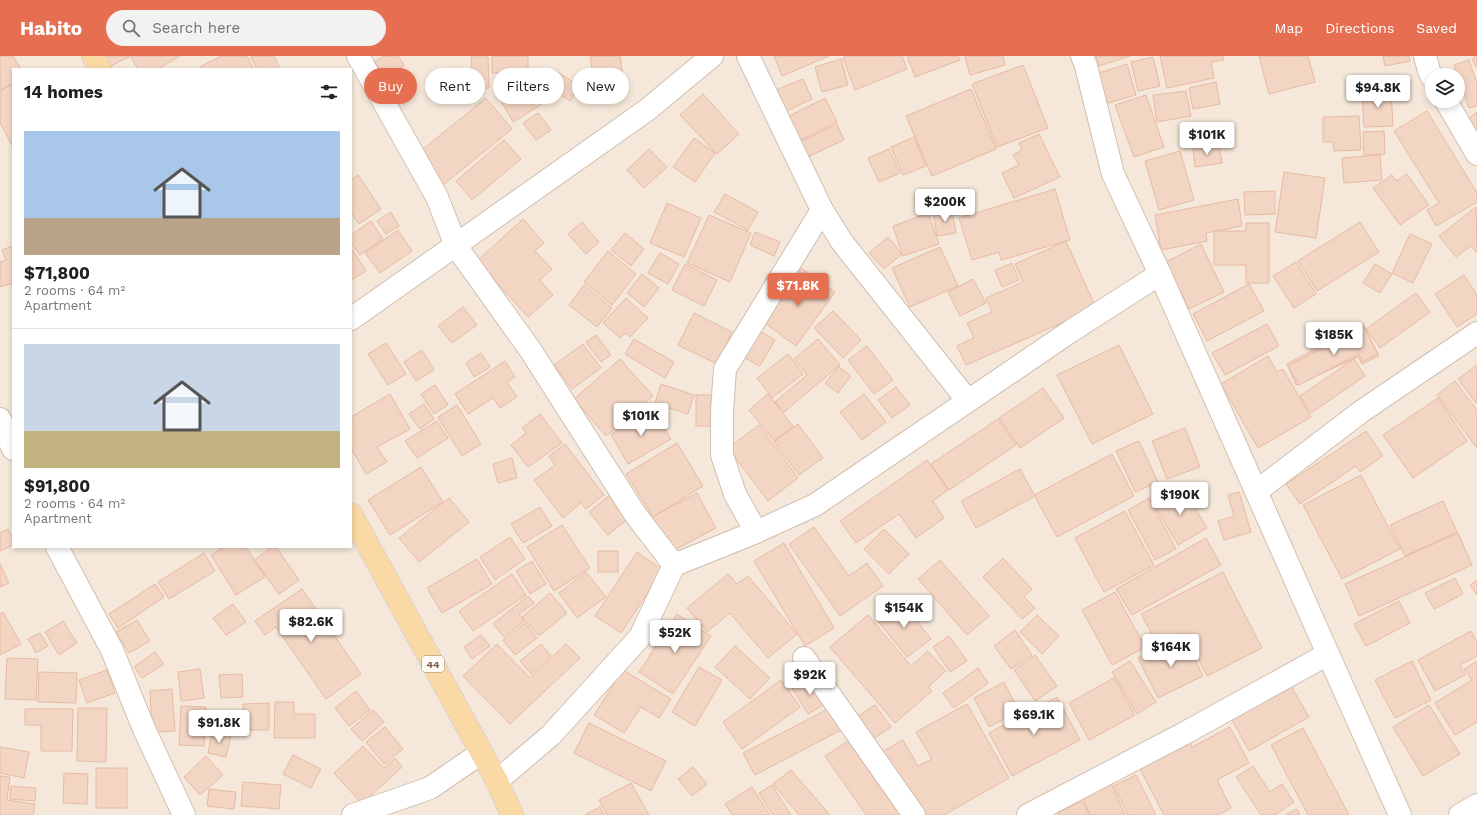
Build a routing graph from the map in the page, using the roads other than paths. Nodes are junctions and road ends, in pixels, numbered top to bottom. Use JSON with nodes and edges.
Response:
{"nodes":[{"id":1,"x":93,"y":56,"type":"edge"},
{"id":2,"x":358,"y":56,"type":"edge"},
{"id":3,"x":712,"y":56,"type":"edge"},
{"id":4,"x":748,"y":56,"type":"edge"},
{"id":5,"x":1082,"y":56,"type":"edge"},
{"id":6,"x":1425,"y":56,"type":"edge"},
{"id":7,"x":99,"y":68,"type":"edge"},
{"id":8,"x":1427,"y":68,"type":"edge"},
{"id":9,"x":1450,"y":108,"type":"edge"},
{"id":10,"x":1477,"y":154,"type":"edge"},
{"id":11,"x":822,"y":210,"type":"junction"},
{"id":12,"x":456,"y":246,"type":"junction"},
{"id":13,"x":1160,"y":274,"type":"junction"},
{"id":14,"x":352,"y":318,"type":"edge"},
{"id":15,"x":1477,"y":333,"type":"edge"},
{"id":16,"x":968,"y":400,"type":"junction"},
{"id":17,"x":0,"y":419,"type":"edge"},
{"id":18,"x":12,"y":447,"type":"edge"},
{"id":19,"x":1257,"y":491,"type":"junction"},
{"id":20,"x":352,"y":516,"type":"edge"},
{"id":21,"x":756,"y":532,"type":"junction"},
{"id":22,"x":58,"y":548,"type":"edge"},
{"id":23,"x":674,"y":565,"type":"junction"},
{"id":24,"x":1328,"y":654,"type":"junction"},
{"id":25,"x":804,"y":658,"type":"dead end"},
{"id":26,"x":481,"y":754,"type":"junction"},
{"id":27,"x":497,"y":781,"type":"junction"},
{"id":28,"x":1477,"y":805,"type":"edge"},
{"id":29,"x":184,"y":815,"type":"edge"},
{"id":30,"x":353,"y":815,"type":"edge"},
{"id":31,"x":512,"y":815,"type":"edge"},
{"id":32,"x":914,"y":815,"type":"edge"},
{"id":33,"x":1028,"y":815,"type":"edge"},
{"id":34,"x":1400,"y":815,"type":"edge"},
{"id":35,"x":1460,"y":815,"type":"edge"}],
"edges":[{"from":1,"to":7,"type":"main road"},
{"from":2,"to":12,"type":"street"},
{"from":3,"to":12,"type":"street"},
{"from":4,"to":11,"type":"street"},
{"from":5,"to":13,"type":"street"},
{"from":6,"to":8,"type":"street"},
{"from":9,"to":10,"type":"street"},
{"from":11,"to":16,"type":"street"},
{"from":11,"to":21,"type":"street"},
{"from":12,"to":14,"type":"street"},
{"from":12,"to":23,"type":"street"},
{"from":13,"to":16,"type":"street"},
{"from":13,"to":19,"type":"street"},
{"from":15,"to":19,"type":"street"},
{"from":16,"to":21,"type":"street"},
{"from":17,"to":18,"type":"street"},
{"from":19,"to":24,"type":"street"},
{"from":20,"to":26,"type":"main road","number":"44"},
{"from":21,"to":23,"type":"street"},
{"from":22,"to":29,"type":"street"},
{"from":23,"to":27,"type":"street"},
{"from":24,"to":33,"type":"street"},
{"from":24,"to":34,"type":"street"},
{"from":25,"to":32,"type":"street"},
{"from":26,"to":27,"type":"main road","number":"44"},
{"from":26,"to":30,"type":"street"},
{"from":27,"to":31,"type":"main road","number":"44"},
{"from":28,"to":35,"type":"street"}]}
